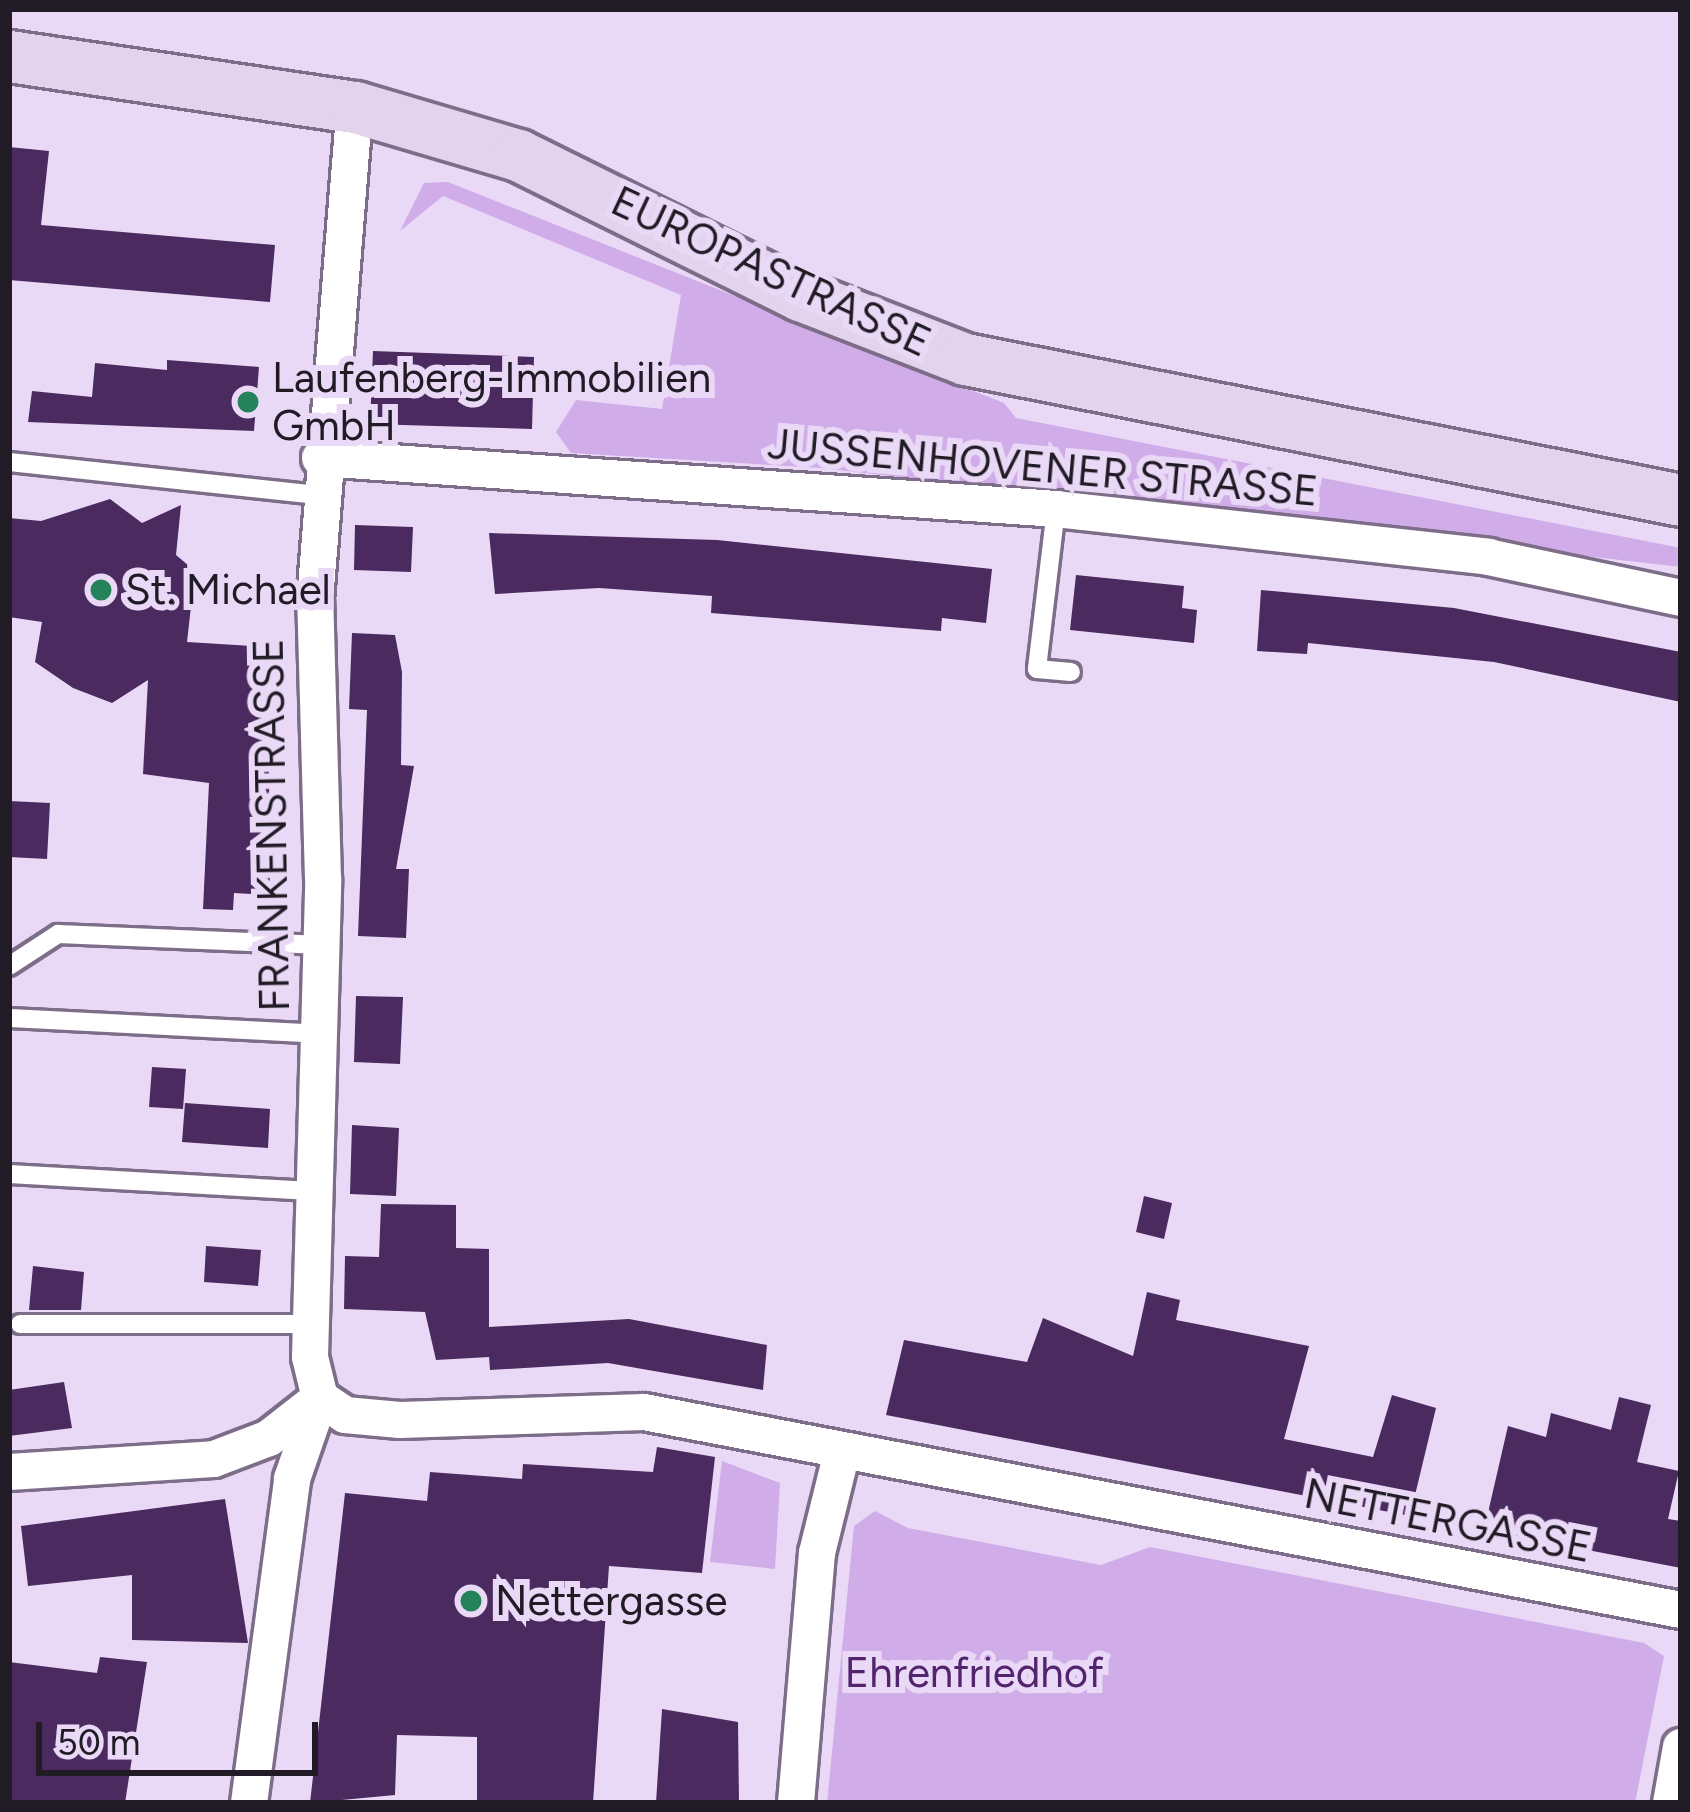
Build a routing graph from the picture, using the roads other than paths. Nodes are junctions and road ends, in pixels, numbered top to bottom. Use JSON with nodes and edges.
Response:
{"nodes":[{"id":1,"x":9,"y":56,"type":"edge"},
{"id":2,"x":355,"y":107,"type":"junction"},
{"id":3,"x":320,"y":458,"type":"junction"},
{"id":4,"x":9,"y":462,"type":"edge"},
{"id":5,"x":318,"y":495,"type":"junction"},
{"id":6,"x":1681,"y":500,"type":"edge"},
{"id":7,"x":1055,"y":509,"type":"junction"},
{"id":8,"x":1681,"y":598,"type":"edge"},
{"id":9,"x":1071,"y":672,"type":"dead end"},
{"id":10,"x":322,"y":946,"type":"junction"},
{"id":11,"x":9,"y":966,"type":"edge"},
{"id":12,"x":9,"y":1018,"type":"edge"},
{"id":13,"x":320,"y":1034,"type":"junction"},
{"id":14,"x":9,"y":1174,"type":"edge"},
{"id":15,"x":316,"y":1192,"type":"junction"},
{"id":16,"x":20,"y":1324,"type":"dead end"},
{"id":17,"x":310,"y":1324,"type":"junction"},
{"id":18,"x":320,"y":1398,"type":"junction"},
{"id":19,"x":842,"y":1452,"type":"junction"},
{"id":20,"x":9,"y":1472,"type":"edge"},
{"id":21,"x":1681,"y":1610,"type":"edge"},
{"id":22,"x":1681,"y":1747,"type":"edge"},
{"id":23,"x":249,"y":1803,"type":"edge"},
{"id":24,"x":796,"y":1803,"type":"edge"},
{"id":25,"x":1671,"y":1803,"type":"edge"}],
"edges":[{"from":1,"to":2,"type":"main road","name":"EUROPASTRASSE"},
{"from":2,"to":3,"type":"street","name":"FRANKENSTRASSE"},
{"from":2,"to":6,"type":"main road","name":"EUROPASTRASSE"},
{"from":3,"to":5,"type":"street","name":"FRANKENSTRASSE"},
{"from":3,"to":7,"type":"street","name":"JUSSENHOVENER STRASSE"},
{"from":4,"to":5,"type":"lane"},
{"from":5,"to":10,"type":"street","name":"FRANKENSTRASSE"},
{"from":7,"to":8,"type":"street","name":"JUSSENHOVENER STRASSE"},
{"from":7,"to":9,"type":"lane"},
{"from":10,"to":11,"type":"lane"},
{"from":10,"to":13,"type":"street","name":"FRANKENSTRASSE"},
{"from":12,"to":13,"type":"lane"},
{"from":13,"to":15,"type":"street","name":"FRANKENSTRASSE"},
{"from":14,"to":15,"type":"lane"},
{"from":15,"to":17,"type":"street","name":"FRANKENSTRASSE"},
{"from":16,"to":17,"type":"lane"},
{"from":17,"to":18,"type":"street","name":"FRANKENSTRASSE"},
{"from":18,"to":19,"type":"street","name":"NETTERGASSE"},
{"from":18,"to":20,"type":"street"},
{"from":18,"to":23,"type":"street"},
{"from":19,"to":21,"type":"street","name":"NETTERGASSE"},
{"from":19,"to":24,"type":"street"},
{"from":22,"to":25,"type":"street"}]}
